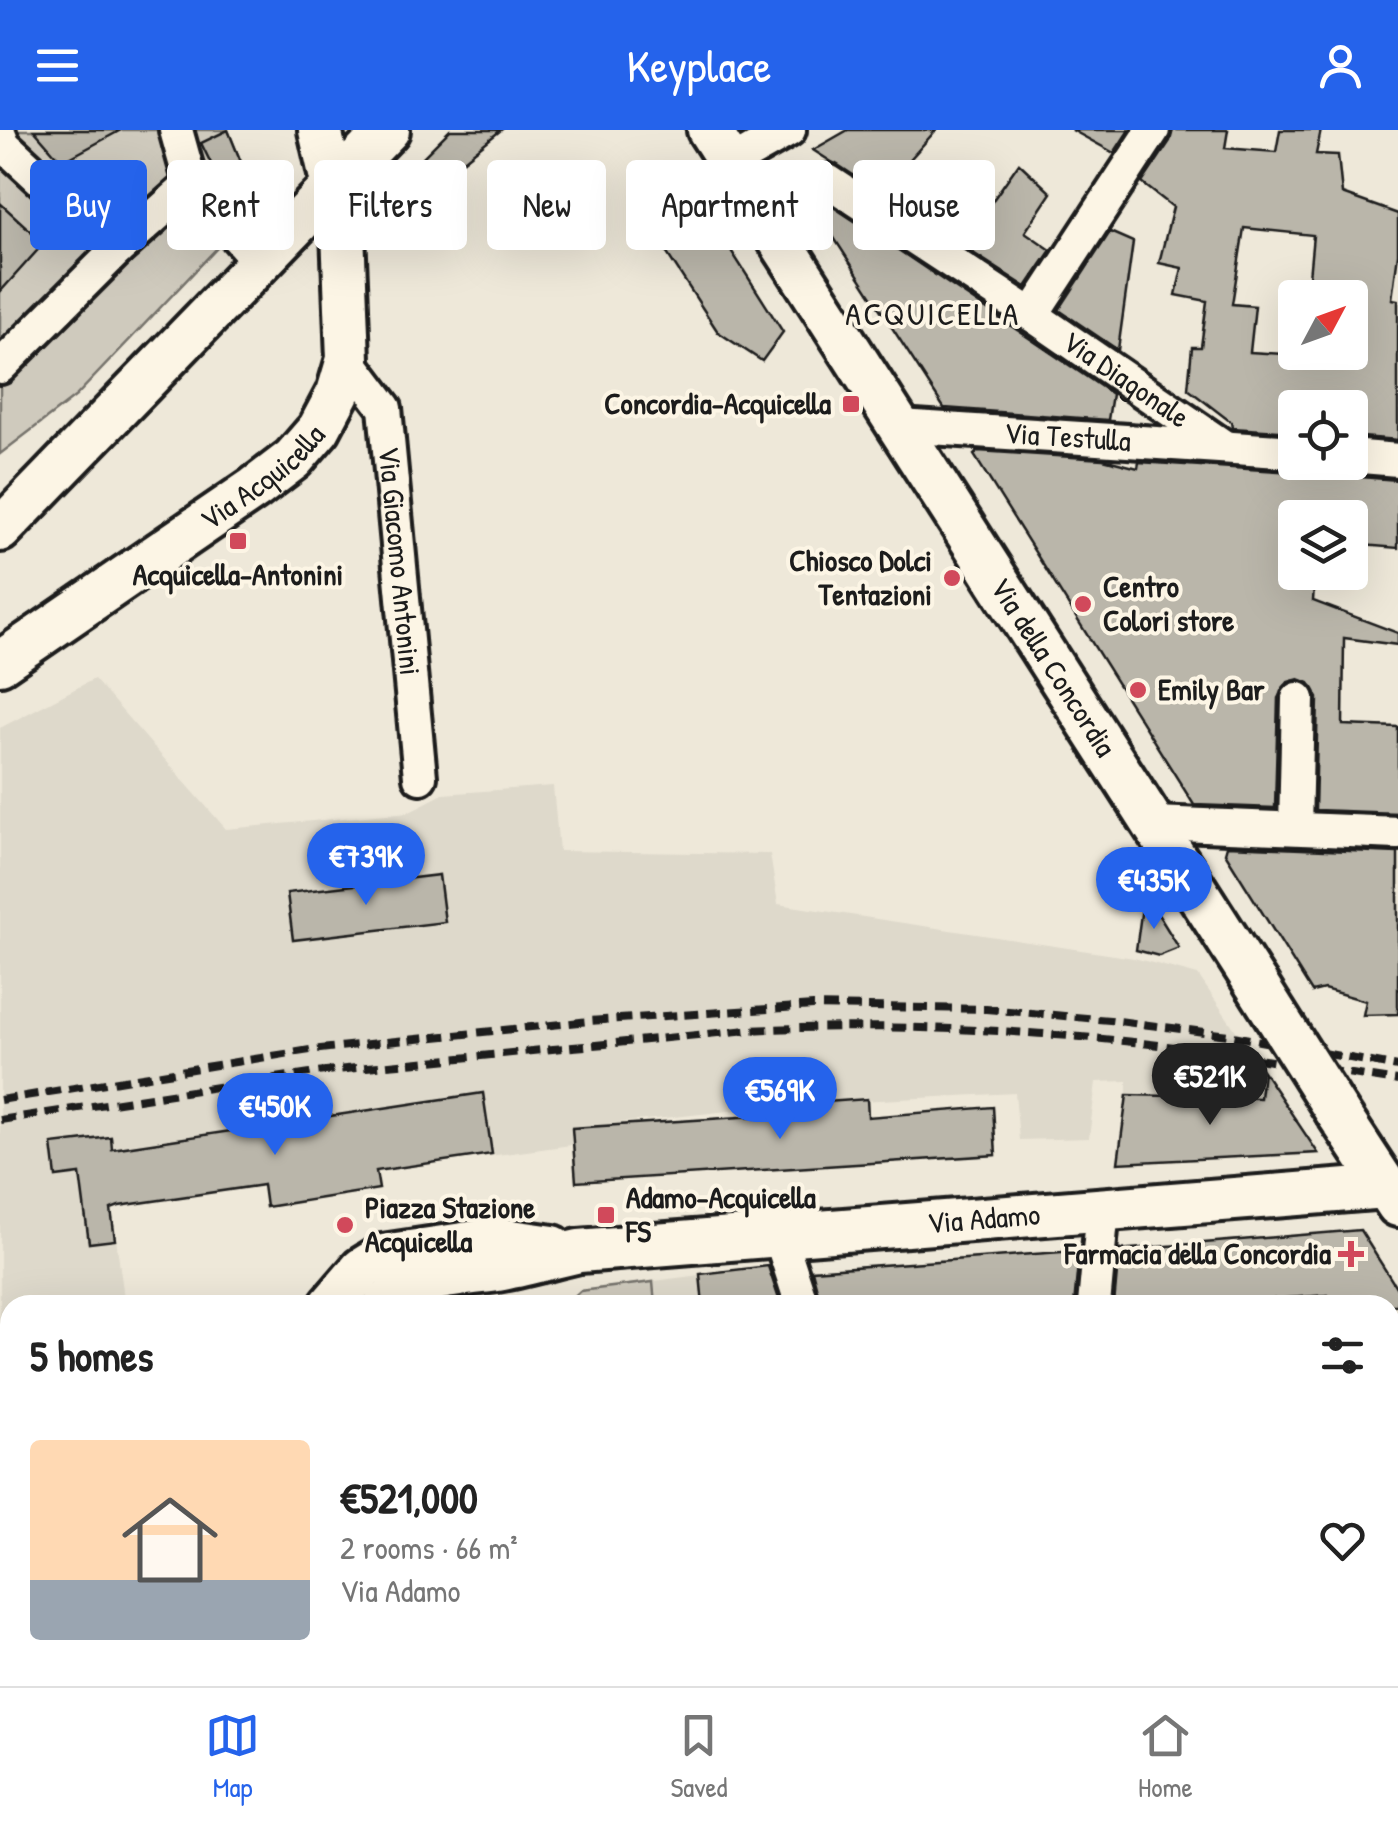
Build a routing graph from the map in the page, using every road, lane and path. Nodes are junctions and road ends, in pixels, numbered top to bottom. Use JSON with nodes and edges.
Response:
{"nodes":[{"id":1,"x":176,"y":130,"type":"edge"},
{"id":2,"x":320,"y":130,"type":"edge"},
{"id":3,"x":388,"y":130,"type":"edge"},
{"id":4,"x":789,"y":130,"type":"edge"},
{"id":5,"x":1153,"y":130,"type":"edge"},
{"id":6,"x":2,"y":140,"type":"edge"},
{"id":7,"x":720,"y":147,"type":"edge"},
{"id":8,"x":184,"y":160,"type":"edge"},
{"id":9,"x":327,"y":160,"type":"edge"},
{"id":10,"x":360,"y":160,"type":"edge"},
{"id":11,"x":30,"y":167,"type":"edge"},
{"id":12,"x":833,"y":184,"type":"edge"},
{"id":13,"x":167,"y":205,"type":"edge"},
{"id":14,"x":314,"y":208,"type":"edge"},
{"id":15,"x":147,"y":223,"type":"edge"},
{"id":16,"x":117,"y":250,"type":"edge"},
{"id":17,"x":248,"y":250,"type":"edge"},
{"id":18,"x":343,"y":250,"type":"edge"},
{"id":19,"x":260,"y":263,"type":"junction"},
{"id":20,"x":1032,"y":315,"type":"junction"},
{"id":21,"x":348,"y":360,"type":"junction"},
{"id":22,"x":0,"y":368,"type":"edge"},
{"id":23,"x":900,"y":426,"type":"junction"},
{"id":24,"x":1223,"y":446,"type":"junction"},
{"id":25,"x":1278,"y":451,"type":"edge"},
{"id":26,"x":1368,"y":458,"type":"edge"},
{"id":27,"x":1398,"y":460,"type":"edge"},
{"id":28,"x":0,"y":530,"type":"edge"},
{"id":29,"x":0,"y":663,"type":"edge"},
{"id":30,"x":1298,"y":699,"type":"dead end"},
{"id":31,"x":420,"y":776,"type":"dead end"},
{"id":32,"x":1154,"y":823,"type":"junction"},
{"id":33,"x":1295,"y":828,"type":"junction"},
{"id":34,"x":1398,"y":833,"type":"edge"},
{"id":35,"x":1392,"y":1196,"type":"edge"},
{"id":36,"x":1103,"y":1208,"type":"junction"},
{"id":37,"x":779,"y":1234,"type":"junction"},
{"id":38,"x":579,"y":1251,"type":"junction"},
{"id":39,"x":340,"y":1295,"type":"edge"},
{"id":40,"x":399,"y":1295,"type":"edge"},
{"id":41,"x":799,"y":1295,"type":"edge"},
{"id":42,"x":1095,"y":1295,"type":"edge"}],
"edges":[{"from":1,"to":8,"type":"street"},
{"from":2,"to":9,"type":"main road","name":"Via Acquicella"},
{"from":3,"to":10,"type":"main road"},
{"from":4,"to":7,"type":"street"},
{"from":5,"to":20,"type":"street"},
{"from":6,"to":11,"type":"street"},
{"from":7,"to":23,"type":"main road","name":"Via della Concordia"},
{"from":12,"to":20,"type":"street","name":"Via Diagonale"},
{"from":13,"to":15,"type":"street"},
{"from":14,"to":19,"type":"main road"},
{"from":16,"to":22,"type":"street"},
{"from":17,"to":19,"type":"street"},
{"from":18,"to":21,"type":"main road","name":"Via Acquicella"},
{"from":19,"to":28,"type":"main road"},
{"from":20,"to":24,"type":"street","name":"Via Diagonale"},
{"from":21,"to":29,"type":"main road","name":"Via Acquicella"},
{"from":21,"to":31,"type":"street","name":"Via Giacomo Antonini"},
{"from":23,"to":24,"type":"street","name":"Via Testulla"},
{"from":23,"to":32,"type":"main road","name":"Via della Concordia"},
{"from":24,"to":25,"type":"street","name":"Via Testulla"},
{"from":26,"to":27,"type":"street"},
{"from":30,"to":33,"type":"street"},
{"from":32,"to":33,"type":"street"},
{"from":32,"to":35,"type":"main road","name":"Via della Concordia","bridge":true},
{"from":33,"to":34,"type":"street"},
{"from":35,"to":36,"type":"main road","name":"Via Adamo"},
{"from":36,"to":37,"type":"main road","name":"Via Adamo"},
{"from":36,"to":42,"type":"street"},
{"from":37,"to":38,"type":"main road","name":"Via Adamo"},
{"from":37,"to":41,"type":"street"},
{"from":38,"to":39,"type":"main road"},
{"from":38,"to":40,"type":"main road"}]}
